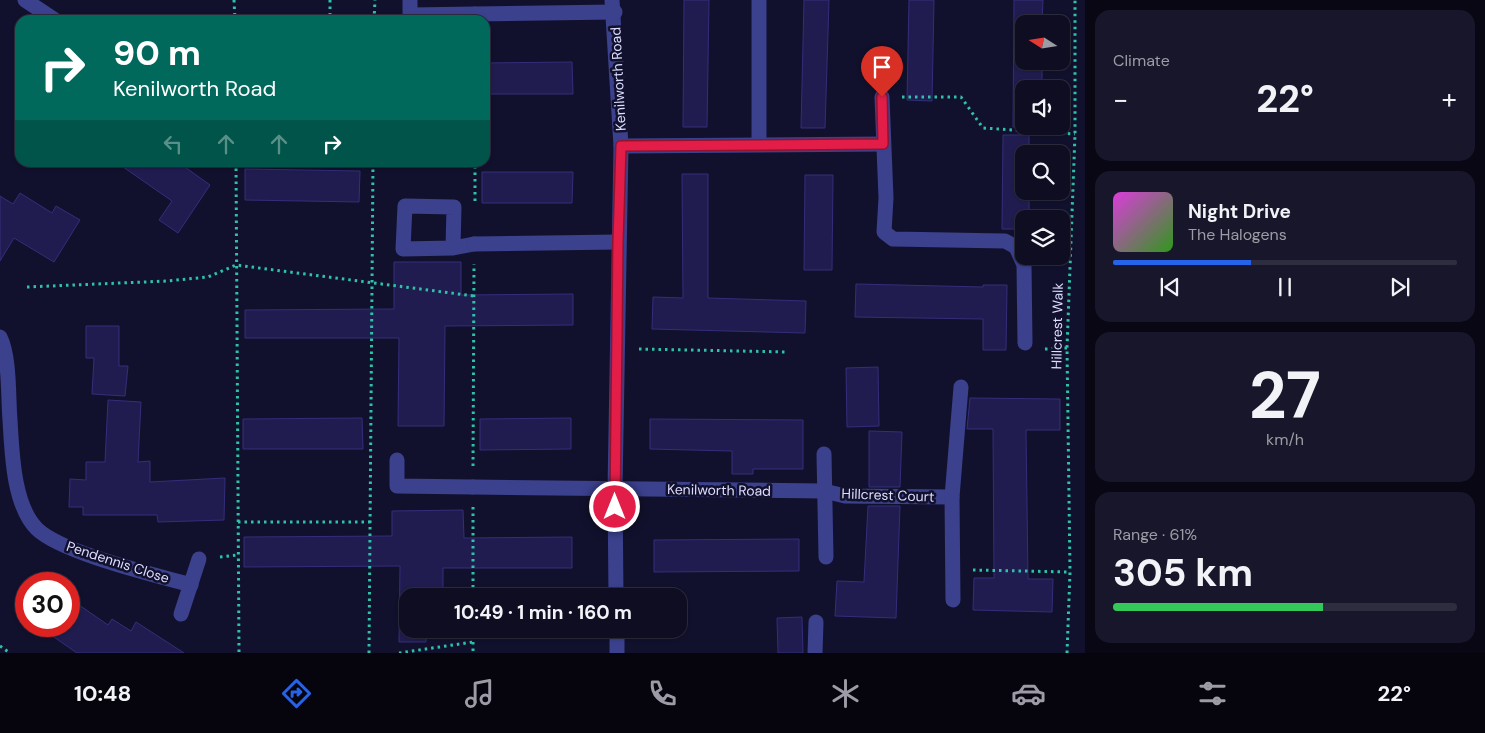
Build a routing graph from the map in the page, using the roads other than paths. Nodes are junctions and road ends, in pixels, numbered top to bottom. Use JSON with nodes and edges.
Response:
{"nodes":[{"id":1,"x":25,"y":0,"type":"edge"},
{"id":2,"x":410,"y":0,"type":"edge"},
{"id":3,"x":759,"y":0,"type":"edge"},
{"id":4,"x":613,"y":6,"type":"edge"},
{"id":5,"x":446,"y":7,"type":"edge"},
{"id":6,"x":48,"y":15,"type":"edge"},
{"id":7,"x":882,"y":97,"type":"road end"},
{"id":8,"x":759,"y":144,"type":"junction"},
{"id":9,"x":883,"y":144,"type":"junction"},
{"id":10,"x":621,"y":146,"type":"junction"},
{"id":11,"x":618,"y":242,"type":"junction"},
{"id":12,"x":453,"y":248,"type":"dead end"},
{"id":13,"x":0,"y":337,"type":"edge"},
{"id":14,"x":1025,"y":343,"type":"dead end"},
{"id":15,"x":961,"y":387,"type":"dead end"},
{"id":16,"x":824,"y":454,"type":"dead end"},
{"id":17,"x":397,"y":460,"type":"dead end"},
{"id":18,"x":615,"y":489,"type":"junction"},
{"id":19,"x":824,"y":491,"type":"junction"},
{"id":20,"x":952,"y":497,"type":"junction"},
{"id":21,"x":826,"y":557,"type":"dead end"},
{"id":22,"x":199,"y":559,"type":"dead end"},
{"id":23,"x":190,"y":585,"type":"junction"},
{"id":24,"x":616,"y":588,"type":"edge"},
{"id":25,"x":954,"y":600,"type":"dead end"},
{"id":26,"x":181,"y":614,"type":"dead end"},
{"id":27,"x":816,"y":622,"type":"dead end"},
{"id":28,"x":617,"y":638,"type":"edge"},
{"id":29,"x":617,"y":653,"type":"edge"},
{"id":30,"x":816,"y":653,"type":"edge"}],
"edges":[{"from":1,"to":6,"type":"street"},
{"from":2,"to":5,"type":"street","name":"Kenilworth Road"},
{"from":3,"to":8,"type":"street"},
{"from":4,"to":5,"type":"street","name":"Kenilworth Road"},
{"from":4,"to":10,"type":"street","name":"Kenilworth Road"},
{"from":7,"to":9,"type":"street"},
{"from":8,"to":9,"type":"street","name":"Kenilworth Road"},
{"from":8,"to":10,"type":"street","name":"Kenilworth Road"},
{"from":9,"to":14,"type":"street"},
{"from":10,"to":11,"type":"street","name":"Kenilworth Road"},
{"from":11,"to":12,"type":"street"},
{"from":11,"to":18,"type":"street","name":"Kenilworth Road"},
{"from":13,"to":23,"type":"street","name":"Pendennis Close"},
{"from":15,"to":20,"type":"street","name":"Hillcrest Court"},
{"from":16,"to":19,"type":"street"},
{"from":17,"to":18,"type":"street","name":"Kenilworth Road"},
{"from":18,"to":19,"type":"street","name":"Kenilworth Road"},
{"from":18,"to":24,"type":"street","name":"Kenilworth Road"},
{"from":19,"to":20,"type":"street","name":"Hillcrest Court"},
{"from":19,"to":21,"type":"street"},
{"from":20,"to":25,"type":"street","name":"Hillcrest Court"},
{"from":22,"to":23,"type":"street"},
{"from":23,"to":26,"type":"street"},
{"from":27,"to":30,"type":"street"},
{"from":28,"to":29,"type":"street"}]}
